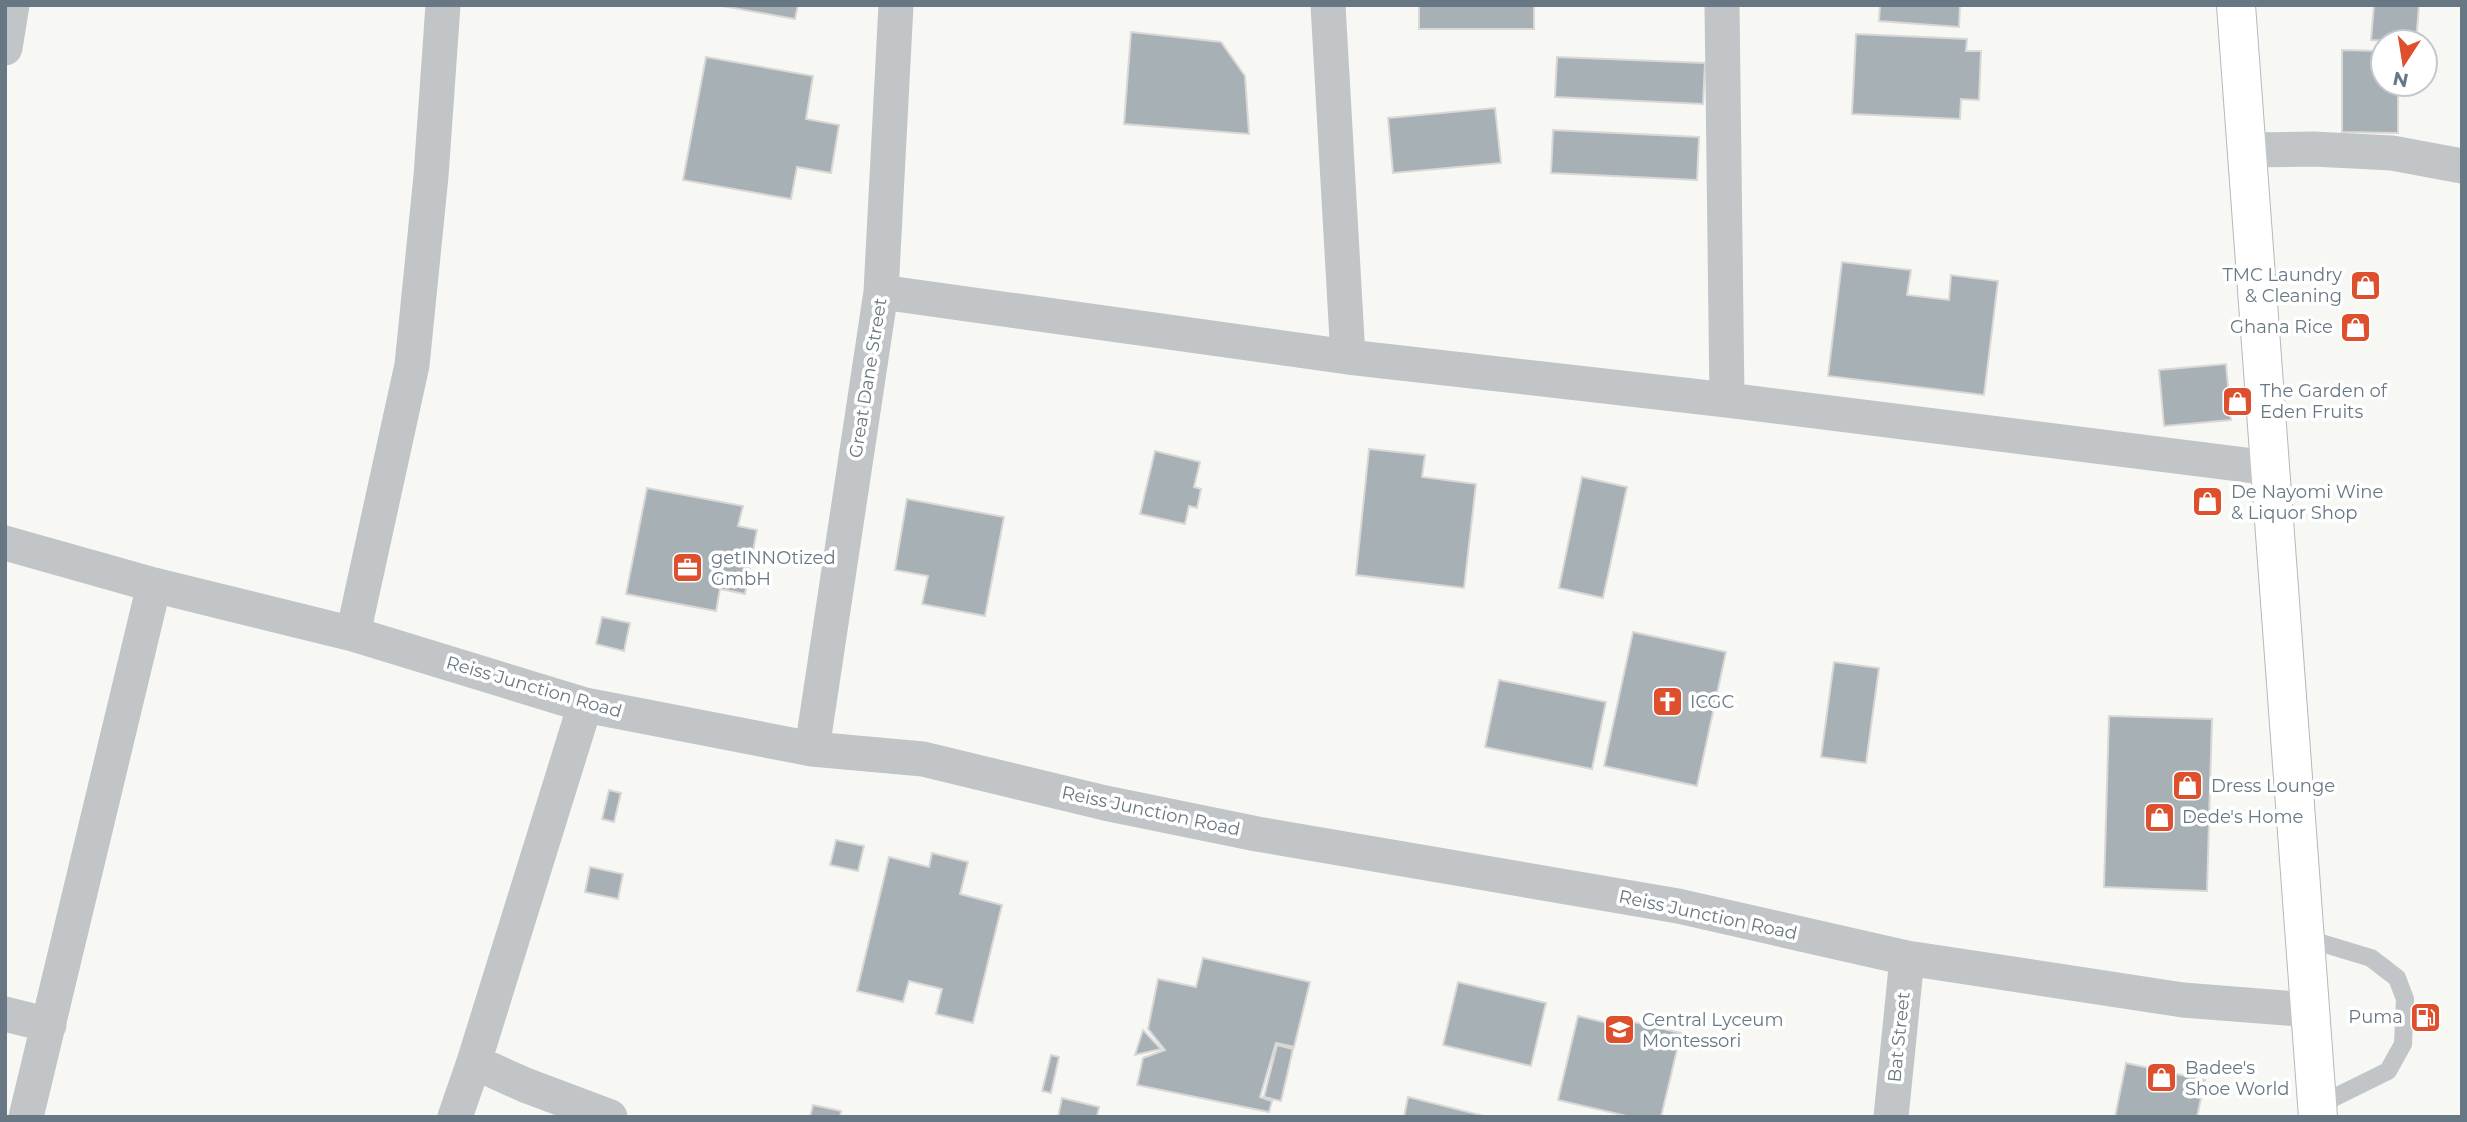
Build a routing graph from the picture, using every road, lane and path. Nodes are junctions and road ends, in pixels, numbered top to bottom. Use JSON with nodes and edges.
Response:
{"nodes":[{"id":1,"x":12,"y":5,"type":"edge"},
{"id":2,"x":443,"y":5,"type":"edge"},
{"id":3,"x":896,"y":5,"type":"edge"},
{"id":4,"x":1328,"y":5,"type":"edge"},
{"id":5,"x":1722,"y":5,"type":"edge"},
{"id":6,"x":2236,"y":5,"type":"edge"},
{"id":7,"x":5,"y":48,"type":"edge"},
{"id":8,"x":2248,"y":149,"type":"junction"},
{"id":9,"x":2462,"y":166,"type":"edge"},
{"id":10,"x":881,"y":292,"type":"junction"},
{"id":11,"x":1348,"y":358,"type":"junction"},
{"id":12,"x":1727,"y":400,"type":"junction"},
{"id":13,"x":2270,"y":468,"type":"junction"},
{"id":14,"x":5,"y":543,"type":"edge"},
{"id":15,"x":154,"y":585,"type":"junction"},
{"id":16,"x":354,"y":634,"type":"junction"},
{"id":17,"x":585,"y":705,"type":"junction"},
{"id":18,"x":812,"y":749,"type":"junction"},
{"id":19,"x":2305,"y":938,"type":"junction"},
{"id":20,"x":1907,"y":958,"type":"junction"},
{"id":21,"x":2311,"y":1010,"type":"junction"},
{"id":22,"x":5,"y":1014,"type":"edge"},
{"id":23,"x":49,"y":1025,"type":"junction"},
{"id":24,"x":474,"y":1062,"type":"junction"},
{"id":25,"x":2317,"y":1111,"type":"edge"},
{"id":26,"x":26,"y":1117,"type":"edge"},
{"id":27,"x":455,"y":1117,"type":"edge"},
{"id":28,"x":610,"y":1117,"type":"edge"},
{"id":29,"x":1891,"y":1117,"type":"edge"}],
"edges":[{"from":1,"to":7,"type":"street"},
{"from":2,"to":16,"type":"street"},
{"from":3,"to":10,"type":"street","name":"Great Dane Street"},
{"from":4,"to":11,"type":"street"},
{"from":5,"to":12,"type":"street"},
{"from":6,"to":8,"type":"street"},
{"from":8,"to":9,"type":"street"},
{"from":8,"to":13,"type":"street"},
{"from":10,"to":11,"type":"street"},
{"from":10,"to":18,"type":"street","name":"Great Dane Street"},
{"from":11,"to":12,"type":"street"},
{"from":12,"to":13,"type":"street"},
{"from":13,"to":19,"type":"street"},
{"from":14,"to":15,"type":"street","name":"Reiss Junction Road"},
{"from":15,"to":16,"type":"street","name":"Reiss Junction Road"},
{"from":15,"to":23,"type":"street"},
{"from":16,"to":17,"type":"street","name":"Reiss Junction Road"},
{"from":17,"to":18,"type":"street","name":"Reiss Junction Road"},
{"from":17,"to":24,"type":"street"},
{"from":18,"to":20,"type":"street","name":"Reiss Junction Road"},
{"from":19,"to":21,"type":"street"},
{"from":19,"to":25,"type":"lane"},
{"from":20,"to":21,"type":"street","name":"Reiss Junction Road"},
{"from":20,"to":29,"type":"street","name":"Bat Street"},
{"from":21,"to":25,"type":"street"},
{"from":22,"to":23,"type":"street"},
{"from":23,"to":26,"type":"street"},
{"from":24,"to":27,"type":"street"},
{"from":24,"to":28,"type":"street"}]}
